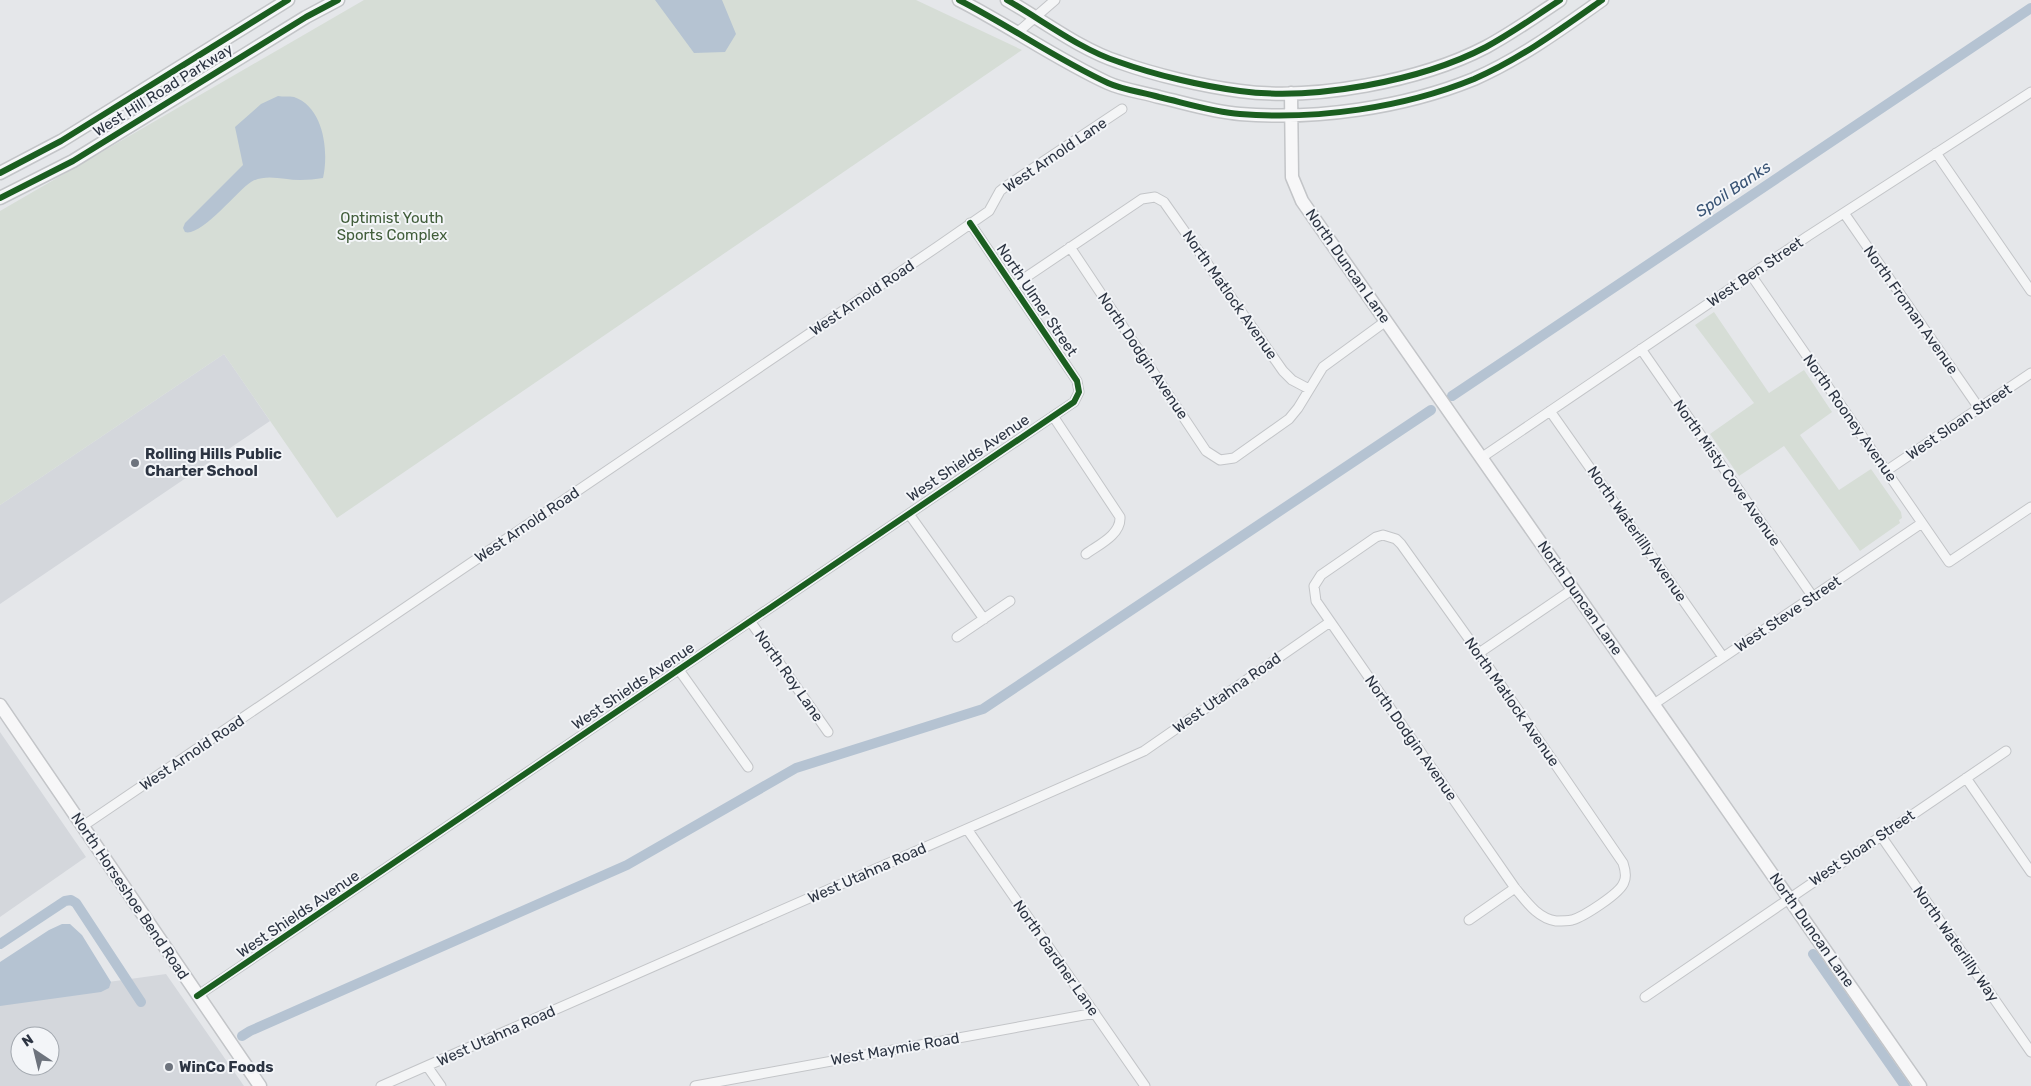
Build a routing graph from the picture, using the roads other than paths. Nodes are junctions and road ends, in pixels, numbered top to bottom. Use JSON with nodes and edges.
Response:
{"nodes":[{"id":1,"x":288,"y":0,"type":"edge"},
{"id":2,"x":338,"y":0,"type":"edge"},
{"id":3,"x":959,"y":0,"type":"edge"},
{"id":4,"x":1007,"y":0,"type":"edge"},
{"id":5,"x":1055,"y":0,"type":"edge"},
{"id":6,"x":1560,"y":0,"type":"edge"},
{"id":7,"x":1602,"y":0,"type":"edge"},
{"id":8,"x":1036,"y":17,"type":"junction"},
{"id":9,"x":1018,"y":32,"type":"junction"},
{"id":10,"x":1290,"y":92,"type":"junction"},
{"id":11,"x":2031,"y":92,"type":"edge"},
{"id":12,"x":1122,"y":109,"type":"dead end"},
{"id":13,"x":1290,"y":115,"type":"junction"},
{"id":14,"x":1936,"y":153,"type":"junction"},
{"id":15,"x":0,"y":172,"type":"edge"},
{"id":16,"x":0,"y":198,"type":"edge"},
{"id":17,"x":1844,"y":213,"type":"junction"},
{"id":18,"x":970,"y":223,"type":"junction"},
{"id":19,"x":1070,"y":247,"type":"junction"},
{"id":20,"x":1751,"y":275,"type":"junction"},
{"id":21,"x":1013,"y":286,"type":"junction"},
{"id":22,"x":2031,"y":291,"type":"edge"},
{"id":23,"x":1386,"y":321,"type":"junction"},
{"id":24,"x":1641,"y":349,"type":"junction"},
{"id":25,"x":2031,"y":373,"type":"edge"},
{"id":26,"x":1309,"y":389,"type":"junction"},
{"id":27,"x":1080,"y":392,"type":"joint"},
{"id":28,"x":1979,"y":408,"type":"junction"},
{"id":29,"x":1550,"y":411,"type":"junction"},
{"id":30,"x":1053,"y":416,"type":"junction"},
{"id":31,"x":1481,"y":458,"type":"junction"},
{"id":32,"x":1886,"y":471,"type":"junction"},
{"id":33,"x":2031,"y":506,"type":"edge"},
{"id":34,"x":908,"y":514,"type":"junction"},
{"id":35,"x":1922,"y":523,"type":"junction"},
{"id":36,"x":1389,"y":536,"type":"joint"},
{"id":37,"x":1086,"y":554,"type":"dead end"},
{"id":38,"x":1573,"y":589,"type":"junction"},
{"id":39,"x":1813,"y":597,"type":"junction"},
{"id":40,"x":1010,"y":601,"type":"dead end"},
{"id":41,"x":984,"y":619,"type":"junction"},
{"id":42,"x":750,"y":621,"type":"junction"},
{"id":43,"x":1330,"y":622,"type":"junction"},
{"id":44,"x":957,"y":637,"type":"dead end"},
{"id":45,"x":1479,"y":653,"type":"junction"},
{"id":46,"x":1723,"y":657,"type":"junction"},
{"id":47,"x":679,"y":670,"type":"junction"},
{"id":48,"x":1654,"y":704,"type":"junction"},
{"id":49,"x":0,"y":705,"type":"edge"},
{"id":50,"x":828,"y":732,"type":"dead end"},
{"id":51,"x":2006,"y":751,"type":"dead end"},
{"id":52,"x":748,"y":767,"type":"dead end"},
{"id":53,"x":1966,"y":778,"type":"junction"},
{"id":54,"x":83,"y":826,"type":"junction"},
{"id":55,"x":967,"y":829,"type":"junction"},
{"id":56,"x":1881,"y":836,"type":"junction"},
{"id":57,"x":2031,"y":872,"type":"edge"},
{"id":58,"x":1626,"y":876,"type":"joint"},
{"id":59,"x":1515,"y":888,"type":"junction"},
{"id":60,"x":1789,"y":898,"type":"junction"},
{"id":61,"x":1469,"y":920,"type":"dead end"},
{"id":62,"x":197,"y":996,"type":"junction"},
{"id":63,"x":1644,"y":997,"type":"dead end"},
{"id":64,"x":1094,"y":1013,"type":"junction"},
{"id":65,"x":2031,"y":1052,"type":"edge"},
{"id":66,"x":427,"y":1066,"type":"junction"},
{"id":67,"x":260,"y":1086,"type":"edge"},
{"id":68,"x":381,"y":1086,"type":"edge"},
{"id":69,"x":441,"y":1086,"type":"edge"},
{"id":70,"x":695,"y":1086,"type":"edge"},
{"id":71,"x":1145,"y":1086,"type":"edge"},
{"id":72,"x":1920,"y":1086,"type":"edge"}],
"edges":[{"from":1,"to":15,"type":"street","name":"West Hill Road Parkway"},
{"from":2,"to":16,"type":"street","name":"West Hill Road Parkway"},
{"from":3,"to":9,"type":"street"},
{"from":4,"to":8,"type":"street"},
{"from":5,"to":8,"type":"street"},
{"from":6,"to":10,"type":"street"},
{"from":7,"to":13,"type":"street"},
{"from":8,"to":9,"type":"street"},
{"from":8,"to":10,"type":"street"},
{"from":9,"to":13,"type":"street"},
{"from":10,"to":13,"type":"street","name":"North Duncan Lane"},
{"from":11,"to":14,"type":"street","name":"West Ben Street"},
{"from":12,"to":18,"type":"street","name":"West Arnold Lane"},
{"from":13,"to":23,"type":"street","name":"North Duncan Lane"},
{"from":14,"to":17,"type":"street","name":"West Ben Street"},
{"from":14,"to":22,"type":"street"},
{"from":17,"to":20,"type":"street","name":"West Ben Street"},
{"from":17,"to":28,"type":"street","name":"North Froman Avenue"},
{"from":18,"to":21,"type":"street","name":"North Ulmer Street"},
{"from":18,"to":54,"type":"street","name":"West Arnold Road"},
{"from":19,"to":21,"type":"street"},
{"from":19,"to":26,"type":"street","name":"North Matlock Avenue"},
{"from":19,"to":26,"type":"street","name":"North Dodgin Avenue"},
{"from":20,"to":24,"type":"street","name":"West Ben Street"},
{"from":20,"to":32,"type":"street","name":"North Rooney Avenue"},
{"from":21,"to":27,"type":"street","name":"North Ulmer Street"},
{"from":23,"to":26,"type":"street"},
{"from":23,"to":31,"type":"street","name":"North Duncan Lane"},
{"from":24,"to":29,"type":"street","name":"West Ben Street"},
{"from":24,"to":39,"type":"street","name":"North Misty Cove Avenue"},
{"from":25,"to":28,"type":"street","name":"West Sloan Street"},
{"from":27,"to":30,"type":"street","name":"West Shields Avenue"},
{"from":28,"to":32,"type":"street","name":"West Sloan Street"},
{"from":29,"to":31,"type":"street","name":"West Ben Street"},
{"from":29,"to":46,"type":"street","name":"North Waterlilly Avenue"},
{"from":30,"to":34,"type":"street","name":"West Shields Avenue"},
{"from":30,"to":37,"type":"street"},
{"from":31,"to":38,"type":"street","name":"North Duncan Lane"},
{"from":32,"to":35,"type":"street","name":"North Rooney Avenue"},
{"from":33,"to":35,"type":"street","name":"North Rooney Avenue"},
{"from":34,"to":41,"type":"street"},
{"from":34,"to":42,"type":"street","name":"West Shields Avenue"},
{"from":35,"to":39,"type":"street","name":"West Steve Street"},
{"from":36,"to":43,"type":"street","name":"North Dodgin Avenue"},
{"from":36,"to":45,"type":"street","name":"North Matlock Avenue"},
{"from":38,"to":45,"type":"street"},
{"from":38,"to":48,"type":"street","name":"North Duncan Lane"},
{"from":39,"to":46,"type":"street","name":"West Steve Street"},
{"from":40,"to":41,"type":"street"},
{"from":41,"to":44,"type":"street"},
{"from":42,"to":47,"type":"street","name":"West Shields Avenue"},
{"from":42,"to":50,"type":"street","name":"North Roy Lane"},
{"from":43,"to":55,"type":"street","name":"West Utahna Road"},
{"from":43,"to":59,"type":"street","name":"North Dodgin Avenue"},
{"from":45,"to":58,"type":"street","name":"North Matlock Avenue"},
{"from":46,"to":48,"type":"street","name":"West Steve Street"},
{"from":47,"to":52,"type":"street"},
{"from":47,"to":62,"type":"street","name":"West Shields Avenue"},
{"from":48,"to":60,"type":"street","name":"North Duncan Lane"},
{"from":49,"to":54,"type":"street","name":"North Horseshoe Bend Road"},
{"from":51,"to":53,"type":"street","name":"West Sloan Street"},
{"from":53,"to":56,"type":"street","name":"West Sloan Street"},
{"from":53,"to":57,"type":"street"},
{"from":54,"to":62,"type":"street","name":"North Horseshoe Bend Road"},
{"from":55,"to":64,"type":"street","name":"North Gardner Lane"},
{"from":55,"to":66,"type":"street","name":"West Utahna Road"},
{"from":56,"to":60,"type":"street","name":"West Sloan Street"},
{"from":56,"to":65,"type":"street","name":"North Waterlilly Way"},
{"from":58,"to":59,"type":"street","name":"North Dodgin Avenue"},
{"from":59,"to":61,"type":"street"},
{"from":60,"to":63,"type":"street","name":"West Sloan Street"},
{"from":60,"to":72,"type":"street","name":"North Duncan Lane"},
{"from":62,"to":67,"type":"street","name":"North Horseshoe Bend Road"},
{"from":64,"to":70,"type":"street","name":"West Maymie Road"},
{"from":64,"to":71,"type":"street","name":"North Gardner Lane"},
{"from":66,"to":68,"type":"street","name":"West Utahna Road"},
{"from":66,"to":69,"type":"street"}]}
